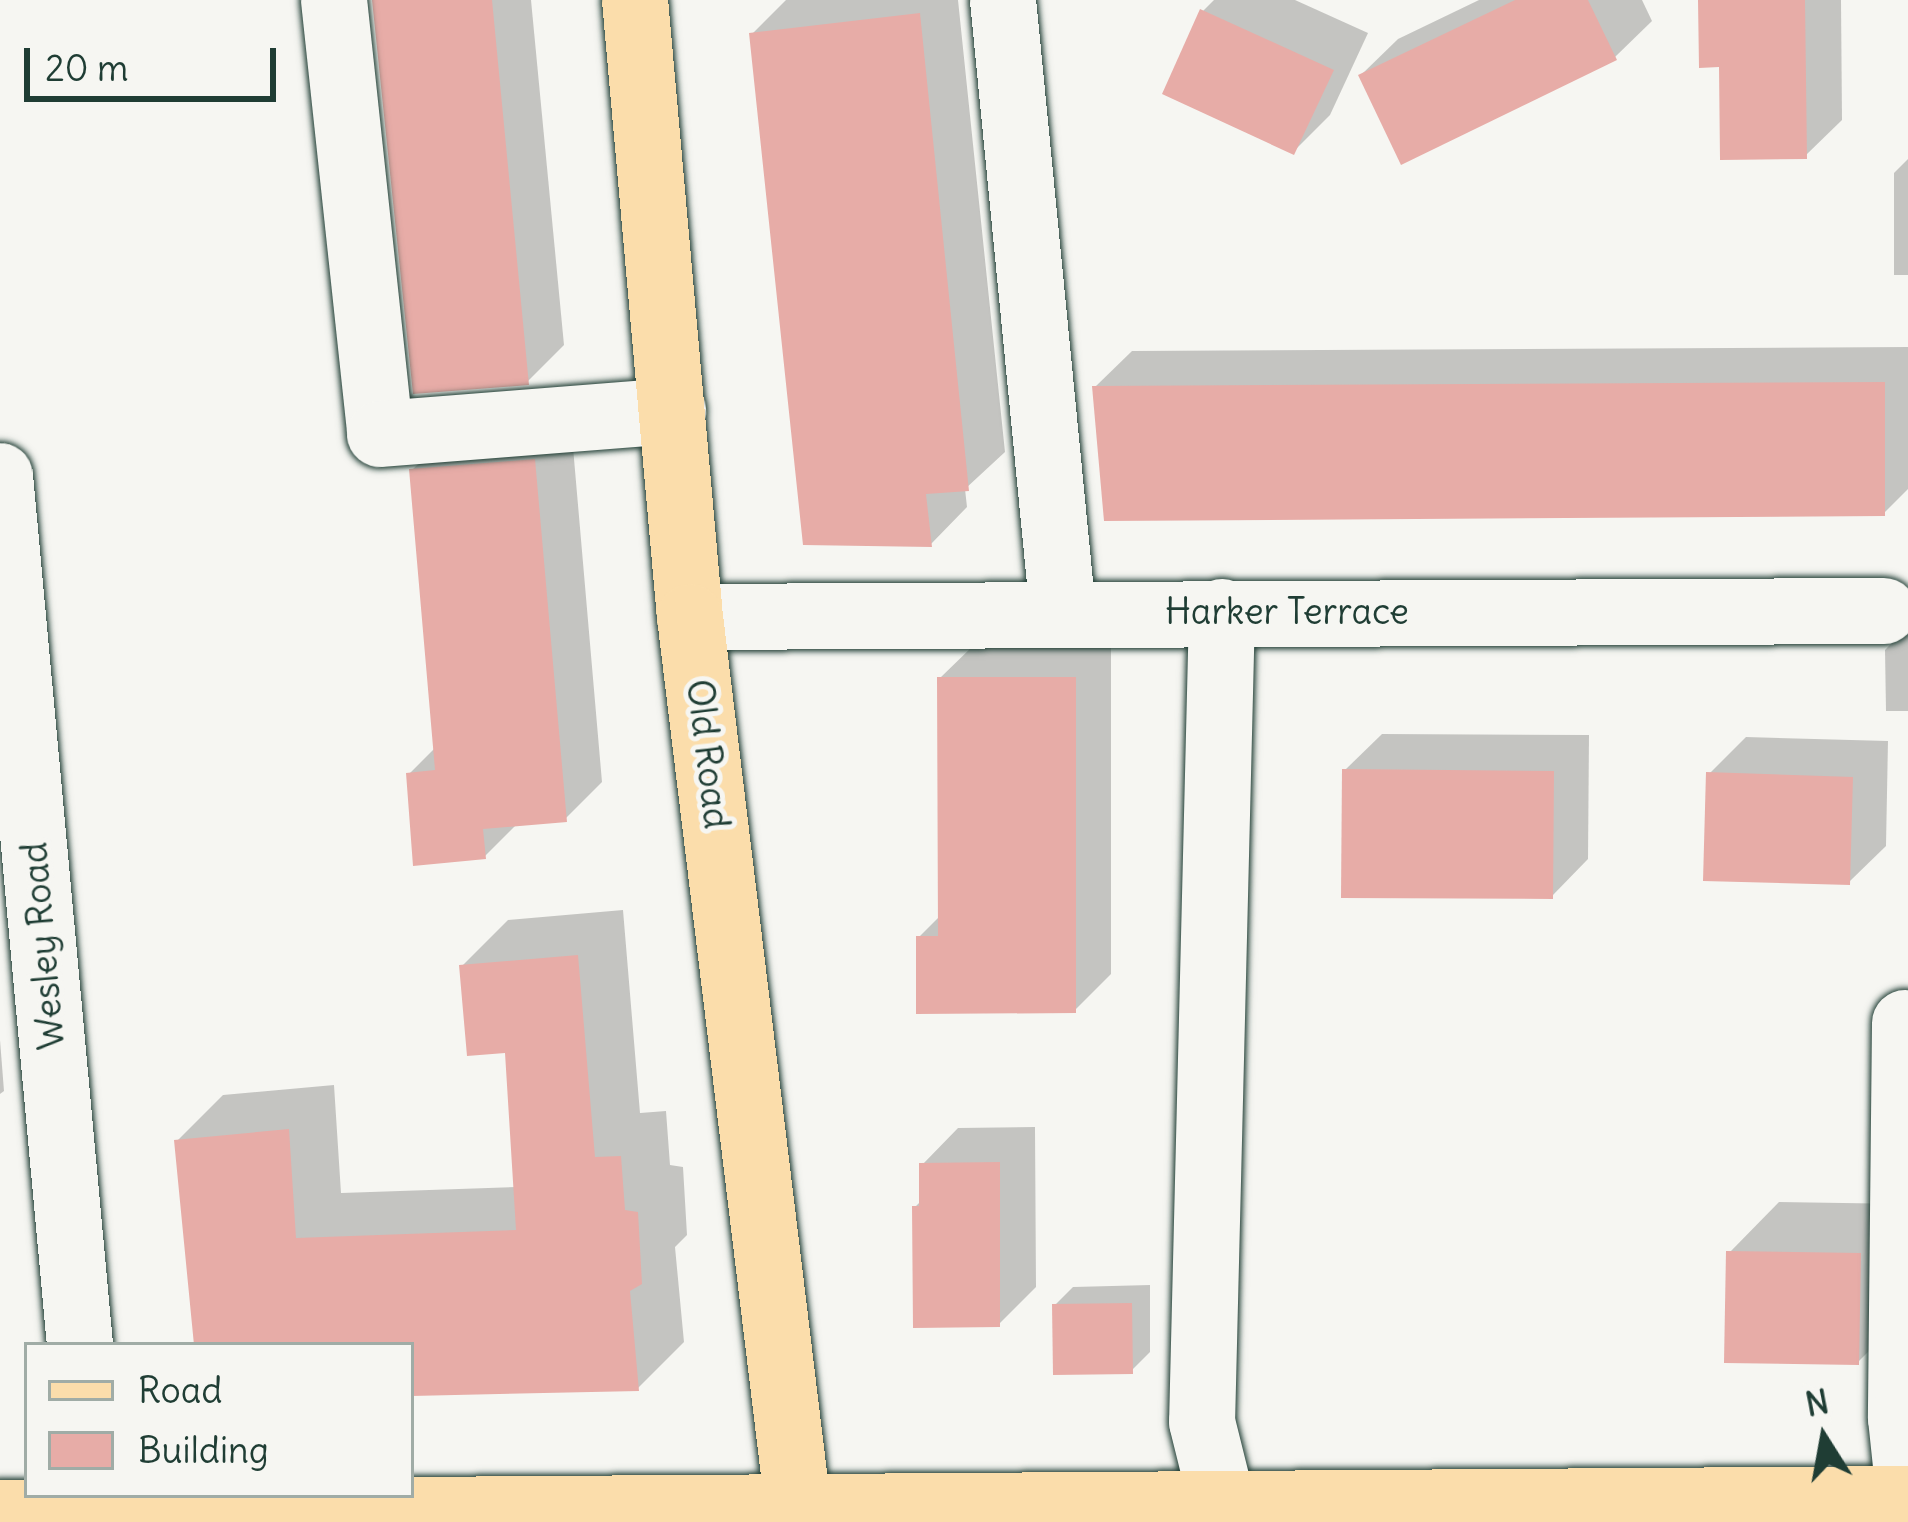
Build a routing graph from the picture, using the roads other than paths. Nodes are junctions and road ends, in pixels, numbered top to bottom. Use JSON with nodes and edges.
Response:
{"nodes":[{"id":1,"x":334,"y":0,"type":"edge"},
{"id":2,"x":635,"y":0,"type":"edge"},
{"id":3,"x":1004,"y":0,"type":"edge"},
{"id":4,"x":673,"y":411,"type":"junction"},
{"id":5,"x":0,"y":476,"type":"edge"},
{"id":6,"x":1885,"y":611,"type":"dead end"},
{"id":7,"x":1222,"y":612,"type":"junction"},
{"id":8,"x":1063,"y":613,"type":"junction"},
{"id":9,"x":690,"y":617,"type":"junction"},
{"id":10,"x":1906,"y":1023,"type":"edge"},
{"id":11,"x":80,"y":1342,"type":"edge"},
{"id":12,"x":1908,"y":1485,"type":"edge"},
{"id":13,"x":1908,"y":1499,"type":"edge"},
{"id":14,"x":798,"y":1507,"type":"junction"},
{"id":15,"x":95,"y":1509,"type":"edge"},
{"id":16,"x":0,"y":1513,"type":"edge"},
{"id":17,"x":1226,"y":1514,"type":"edge"}],
"edges":[{"from":1,"to":4,"type":"street"},
{"from":2,"to":4,"type":"main road","name":"Old Road"},
{"from":3,"to":8,"type":"street"},
{"from":4,"to":9,"type":"main road","name":"Old Road"},
{"from":5,"to":11,"type":"street","name":"Wesley Road"},
{"from":6,"to":7,"type":"street","name":"Harker Terrace"},
{"from":7,"to":8,"type":"street","name":"Harker Terrace"},
{"from":7,"to":17,"type":"street"},
{"from":8,"to":9,"type":"street","name":"Harker Terrace"},
{"from":9,"to":14,"type":"main road","name":"Old Road"},
{"from":10,"to":12,"type":"street"},
{"from":13,"to":17,"type":"main road"},
{"from":14,"to":15,"type":"main road"},
{"from":14,"to":17,"type":"main road"},
{"from":15,"to":16,"type":"main road"}]}
